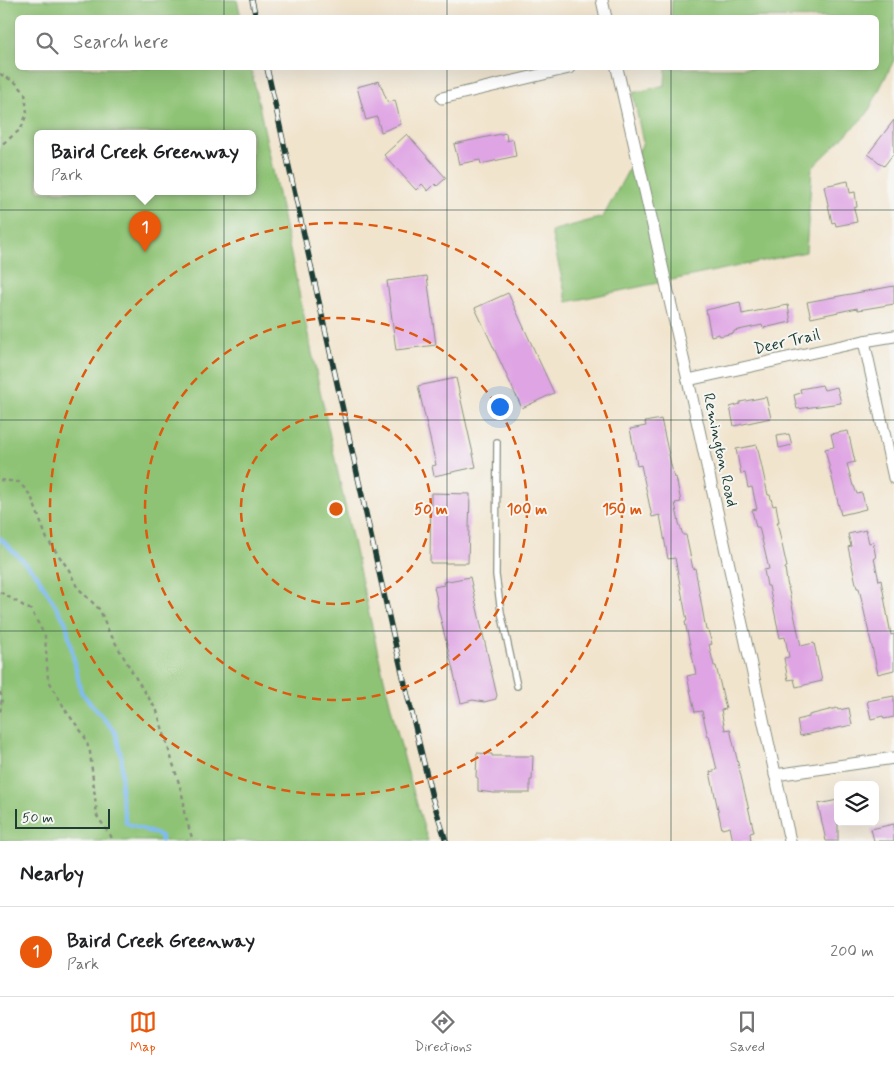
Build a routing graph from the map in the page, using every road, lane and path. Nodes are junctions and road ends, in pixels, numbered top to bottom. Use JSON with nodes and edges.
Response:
{"nodes":[{"id":1,"x":602,"y":0,"type":"edge"},
{"id":2,"x":605,"y":15,"type":"edge"},
{"id":3,"x":561,"y":70,"type":"edge"},
{"id":4,"x":617,"y":70,"type":"edge"},
{"id":5,"x":0,"y":74,"type":"edge"},
{"id":6,"x":442,"y":98,"type":"dead end"},
{"id":7,"x":0,"y":146,"type":"edge"},
{"id":8,"x":894,"y":336,"type":"edge"},
{"id":9,"x":864,"y":341,"type":"junction"},
{"id":10,"x":688,"y":380,"type":"junction"},
{"id":11,"x":497,"y":442,"type":"dead end"},
{"id":12,"x":894,"y":478,"type":"edge"},
{"id":13,"x":0,"y":480,"type":"edge"},
{"id":14,"x":0,"y":592,"type":"edge"},
{"id":15,"x":517,"y":686,"type":"dead end"},
{"id":16,"x":0,"y":692,"type":"edge"},
{"id":17,"x":0,"y":712,"type":"edge"},
{"id":18,"x":894,"y":758,"type":"edge"},
{"id":19,"x":775,"y":775,"type":"junction"},
{"id":20,"x":112,"y":841,"type":"edge"},
{"id":21,"x":193,"y":841,"type":"edge"},
{"id":22,"x":790,"y":841,"type":"edge"}],
"edges":[{"from":1,"to":2,"type":"street"},
{"from":3,"to":6,"type":"street"},
{"from":4,"to":10,"type":"street","name":"Remington Road"},
{"from":5,"to":7,"type":"path"},
{"from":8,"to":9,"type":"street","name":"Deer Trail"},
{"from":9,"to":10,"type":"street","name":"Deer Trail"},
{"from":9,"to":12,"type":"street"},
{"from":10,"to":19,"type":"street","name":"Remington Road"},
{"from":11,"to":15,"type":"lane"},
{"from":13,"to":21,"type":"path"},
{"from":14,"to":20,"type":"path"},
{"from":16,"to":17,"type":"path"},
{"from":18,"to":19,"type":"street"},
{"from":19,"to":22,"type":"street","name":"Remington Road"}]}
